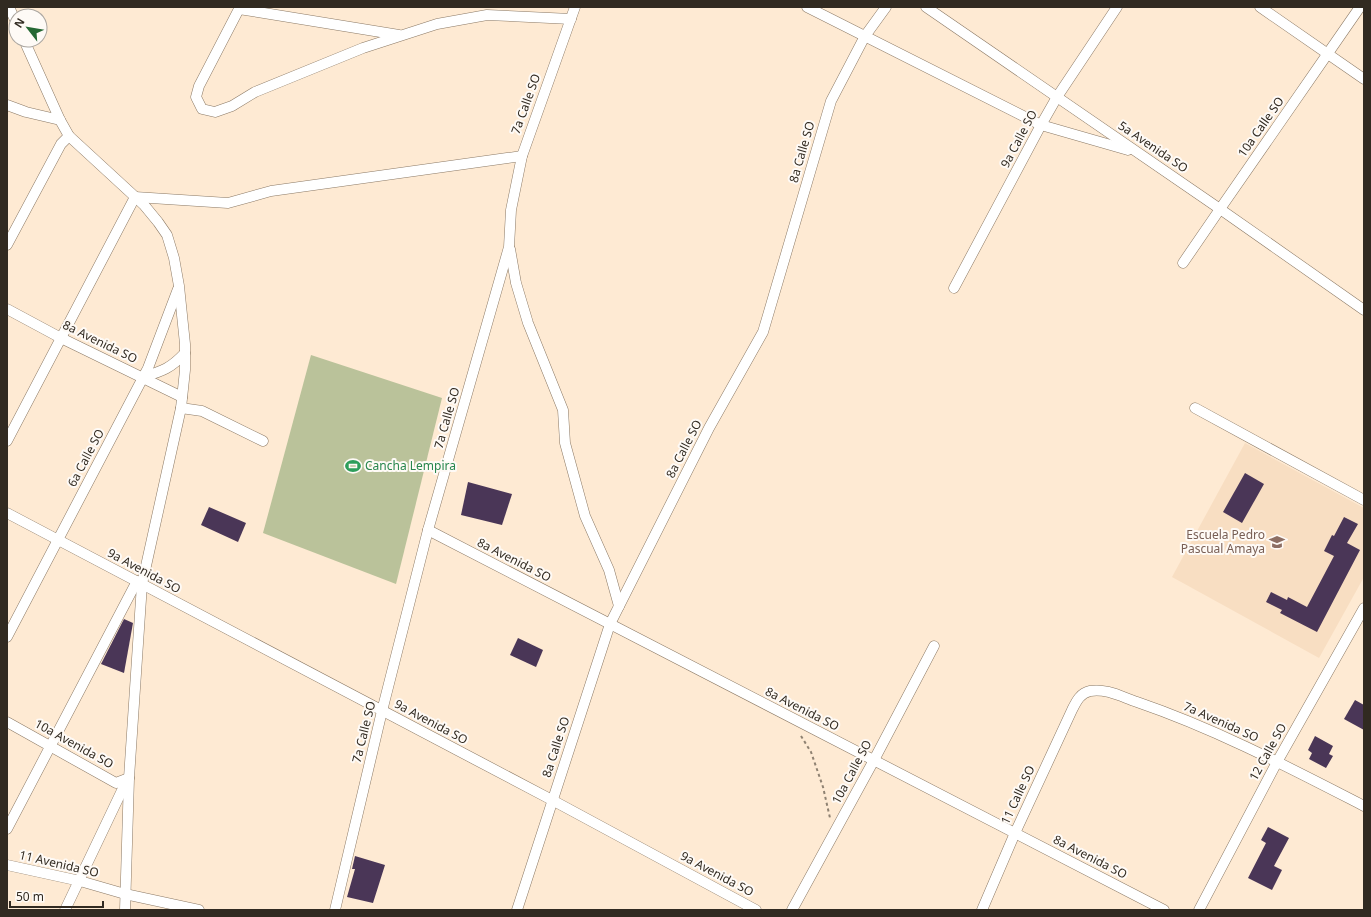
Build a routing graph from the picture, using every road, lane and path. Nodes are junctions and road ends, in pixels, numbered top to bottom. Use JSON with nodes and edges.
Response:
{"nodes":[{"id":1,"x":574,"y":7,"type":"edge"},
{"id":2,"x":807,"y":7,"type":"edge"},
{"id":3,"x":886,"y":7,"type":"edge"},
{"id":4,"x":926,"y":7,"type":"edge"},
{"id":5,"x":1117,"y":7,"type":"edge"},
{"id":6,"x":1260,"y":7,"type":"edge"},
{"id":7,"x":1360,"y":7,"type":"edge"},
{"id":8,"x":239,"y":8,"type":"edge"},
{"id":9,"x":571,"y":19,"type":"junction"},
{"id":10,"x":402,"y":36,"type":"junction"},
{"id":11,"x":865,"y":36,"type":"junction"},
{"id":12,"x":28,"y":48,"type":"edge"},
{"id":13,"x":1328,"y":54,"type":"junction"},
{"id":14,"x":1364,"y":80,"type":"edge"},
{"id":15,"x":1057,"y":97,"type":"junction"},
{"id":16,"x":7,"y":105,"type":"edge"},
{"id":17,"x":60,"y":120,"type":"junction"},
{"id":18,"x":1041,"y":124,"type":"junction"},
{"id":19,"x":69,"y":136,"type":"junction"},
{"id":20,"x":1137,"y":152,"type":"junction"},
{"id":21,"x":522,"y":156,"type":"junction"},
{"id":22,"x":135,"y":197,"type":"junction"},
{"id":23,"x":1220,"y":209,"type":"junction"},
{"id":24,"x":7,"y":245,"type":"edge"},
{"id":25,"x":509,"y":247,"type":"junction"},
{"id":26,"x":1183,"y":263,"type":"dead end"},
{"id":27,"x":179,"y":286,"type":"junction"},
{"id":28,"x":954,"y":288,"type":"dead end"},
{"id":29,"x":7,"y":309,"type":"edge"},
{"id":30,"x":1364,"y":310,"type":"edge"},
{"id":31,"x":61,"y":338,"type":"junction"},
{"id":32,"x":185,"y":353,"type":"junction"},
{"id":33,"x":143,"y":377,"type":"junction"},
{"id":34,"x":182,"y":397,"type":"junction"},
{"id":35,"x":181,"y":408,"type":"junction"},
{"id":36,"x":1195,"y":408,"type":"dead end"},
{"id":37,"x":7,"y":441,"type":"edge"},
{"id":38,"x":263,"y":441,"type":"dead end"},
{"id":39,"x":1364,"y":500,"type":"edge"},
{"id":40,"x":7,"y":513,"type":"edge"},
{"id":41,"x":428,"y":530,"type":"junction"},
{"id":42,"x":58,"y":540,"type":"junction"},
{"id":43,"x":139,"y":583,"type":"junction"},
{"id":44,"x":619,"y":606,"type":"junction"},
{"id":45,"x":1364,"y":608,"type":"edge"},
{"id":46,"x":610,"y":624,"type":"junction"},
{"id":47,"x":7,"y":637,"type":"edge"},
{"id":48,"x":934,"y":646,"type":"dead end"},
{"id":49,"x":1083,"y":694,"type":"joint"},
{"id":50,"x":382,"y":711,"type":"junction"},
{"id":51,"x":7,"y":722,"type":"edge"},
{"id":52,"x":800,"y":735,"type":"dead end"},
{"id":53,"x":50,"y":746,"type":"junction"},
{"id":54,"x":874,"y":760,"type":"junction"},
{"id":55,"x":1277,"y":762,"type":"junction"},
{"id":56,"x":129,"y":778,"type":"junction"},
{"id":57,"x":552,"y":800,"type":"junction"},
{"id":58,"x":1364,"y":806,"type":"edge"},
{"id":59,"x":7,"y":829,"type":"edge"},
{"id":60,"x":1015,"y":833,"type":"junction"},
{"id":61,"x":833,"y":834,"type":"junction"},
{"id":62,"x":7,"y":865,"type":"edge"},
{"id":63,"x":80,"y":880,"type":"junction"},
{"id":64,"x":125,"y":894,"type":"junction"},
{"id":65,"x":65,"y":910,"type":"edge"},
{"id":66,"x":125,"y":910,"type":"edge"},
{"id":67,"x":199,"y":910,"type":"edge"},
{"id":68,"x":335,"y":910,"type":"edge"},
{"id":69,"x":518,"y":910,"type":"edge"},
{"id":70,"x":756,"y":910,"type":"edge"},
{"id":71,"x":792,"y":910,"type":"edge"},
{"id":72,"x":982,"y":910,"type":"edge"},
{"id":73,"x":1164,"y":910,"type":"edge"},
{"id":74,"x":1199,"y":910,"type":"edge"}],
"edges":[{"from":1,"to":9,"type":"street","name":"7a Calle SO"},
{"from":2,"to":11,"type":"street"},
{"from":3,"to":11,"type":"street","name":"8a Calle SO"},
{"from":4,"to":15,"type":"street","name":"5a Avenida SO"},
{"from":5,"to":15,"type":"street","name":"9a Calle SO"},
{"from":6,"to":13,"type":"street"},
{"from":7,"to":13,"type":"street","name":"10a Calle SO"},
{"from":8,"to":10,"type":"street"},
{"from":8,"to":10,"type":"street"},
{"from":9,"to":10,"type":"street"},
{"from":9,"to":21,"type":"street","name":"7a Calle SO"},
{"from":11,"to":18,"type":"street"},
{"from":11,"to":44,"type":"street","name":"8a Calle SO"},
{"from":12,"to":17,"type":"street"},
{"from":13,"to":14,"type":"street"},
{"from":13,"to":23,"type":"street","name":"10a Calle SO"},
{"from":15,"to":18,"type":"street","name":"9a Calle SO"},
{"from":15,"to":20,"type":"street","name":"5a Avenida SO"},
{"from":16,"to":17,"type":"street"},
{"from":17,"to":19,"type":"street"},
{"from":18,"to":20,"type":"street"},
{"from":18,"to":28,"type":"street","name":"9a Calle SO"},
{"from":19,"to":22,"type":"street"},
{"from":19,"to":24,"type":"street"},
{"from":20,"to":23,"type":"street","name":"5a Avenida SO"},
{"from":21,"to":22,"type":"street"},
{"from":21,"to":25,"type":"street","name":"7a Calle SO"},
{"from":22,"to":27,"type":"street"},
{"from":22,"to":31,"type":"street"},
{"from":23,"to":26,"type":"street","name":"10a Calle SO"},
{"from":23,"to":30,"type":"street","name":"5a Avenida SO"},
{"from":25,"to":41,"type":"street","name":"7a Calle SO"},
{"from":25,"to":44,"type":"street"},
{"from":27,"to":32,"type":"street"},
{"from":27,"to":33,"type":"street","name":"6a Calle SO"},
{"from":29,"to":31,"type":"street","name":"8a Avenida SO"},
{"from":31,"to":33,"type":"street","name":"8a Avenida SO"},
{"from":31,"to":37,"type":"street"},
{"from":32,"to":33,"type":"street"},
{"from":32,"to":34,"type":"street"},
{"from":33,"to":34,"type":"street","name":"8a Avenida SO"},
{"from":33,"to":42,"type":"street","name":"6a Calle SO"},
{"from":34,"to":35,"type":"street"},
{"from":35,"to":38,"type":"street"},
{"from":35,"to":43,"type":"street"},
{"from":36,"to":39,"type":"street"},
{"from":40,"to":42,"type":"street","name":"9a Avenida SO"},
{"from":41,"to":46,"type":"street","name":"8a Avenida SO"},
{"from":41,"to":50,"type":"street","name":"7a Calle SO"},
{"from":42,"to":43,"type":"street","name":"9a Avenida SO"},
{"from":42,"to":47,"type":"street","name":"6a Calle SO"},
{"from":43,"to":50,"type":"street","name":"9a Avenida SO"},
{"from":43,"to":53,"type":"street"},
{"from":43,"to":56,"type":"street"},
{"from":44,"to":46,"type":"street","name":"8a Calle SO"},
{"from":45,"to":55,"type":"street","name":"12 Calle SO"},
{"from":46,"to":54,"type":"street","name":"8a Avenida SO"},
{"from":46,"to":57,"type":"street","name":"8a Calle SO"},
{"from":48,"to":54,"type":"street","name":"10a Calle SO"},
{"from":49,"to":55,"type":"street","name":"7a Avenida SO"},
{"from":49,"to":60,"type":"street","name":"11 Calle SO"},
{"from":50,"to":57,"type":"street","name":"9a Avenida SO"},
{"from":50,"to":68,"type":"street","name":"7a Calle SO"},
{"from":51,"to":53,"type":"street","name":"10a Avenida SO"},
{"from":52,"to":61,"type":"path"},
{"from":53,"to":56,"type":"street","name":"10a Avenida SO"},
{"from":53,"to":59,"type":"street"},
{"from":54,"to":60,"type":"street","name":"8a Avenida SO"},
{"from":54,"to":61,"type":"street","name":"10a Calle SO"},
{"from":55,"to":58,"type":"street","name":"7a Avenida SO"},
{"from":55,"to":74,"type":"street","name":"12 Calle SO"},
{"from":56,"to":63,"type":"street"},
{"from":56,"to":64,"type":"street"},
{"from":57,"to":69,"type":"street","name":"8a Calle SO"},
{"from":57,"to":70,"type":"street","name":"9a Avenida SO"},
{"from":60,"to":72,"type":"street","name":"11 Calle SO"},
{"from":60,"to":73,"type":"street","name":"8a Avenida SO"},
{"from":61,"to":71,"type":"street","name":"10a Calle SO"},
{"from":62,"to":63,"type":"street","name":"11 Avenida SO"},
{"from":63,"to":64,"type":"street","name":"11 Avenida SO"},
{"from":63,"to":65,"type":"street"},
{"from":64,"to":66,"type":"street"},
{"from":64,"to":67,"type":"street","name":"11 Avenida SO"}]}
